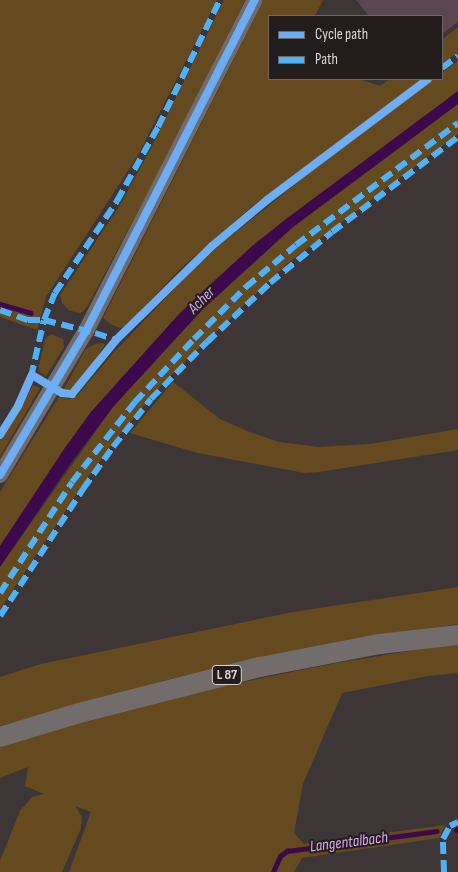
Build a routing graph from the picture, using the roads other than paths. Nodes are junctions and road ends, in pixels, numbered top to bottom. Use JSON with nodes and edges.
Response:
{"nodes":[{"id":1,"x":255,"y":0,"type":"edge"},
{"id":2,"x":0,"y":475,"type":"edge"},
{"id":3,"x":458,"y":634,"type":"edge"},
{"id":4,"x":0,"y":737,"type":"edge"}],
"edges":[{"from":1,"to":2,"type":"street"},
{"from":3,"to":4,"type":"main road","number":"L 87"}]}
